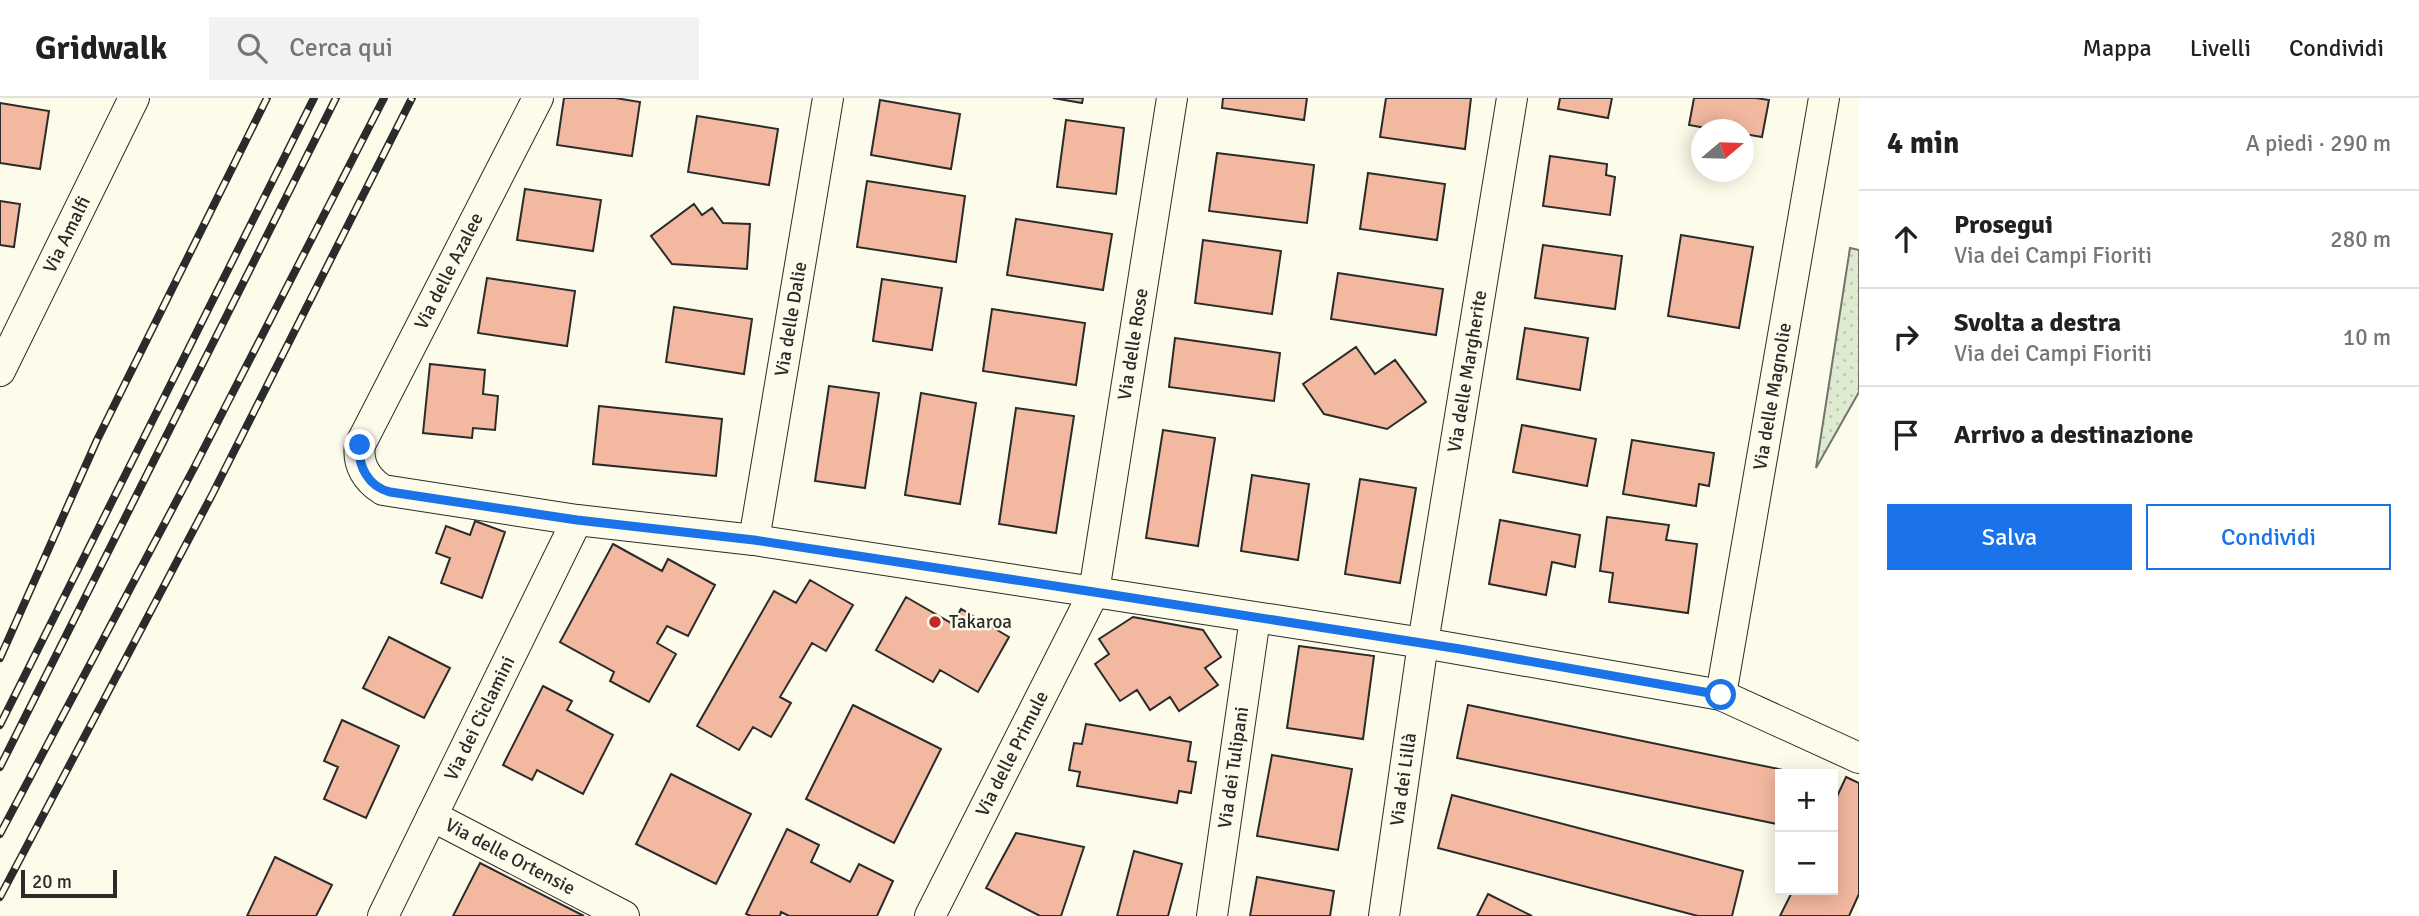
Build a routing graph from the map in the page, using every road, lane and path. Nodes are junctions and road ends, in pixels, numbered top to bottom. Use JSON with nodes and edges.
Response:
{"nodes":[{"id":1,"x":134,"y":98,"type":"edge"},
{"id":2,"x":538,"y":98,"type":"edge"},
{"id":3,"x":828,"y":98,"type":"edge"},
{"id":4,"x":1172,"y":98,"type":"edge"},
{"id":5,"x":1512,"y":98,"type":"edge"},
{"id":6,"x":1824,"y":98,"type":"edge"},
{"id":7,"x":0,"y":371,"type":"edge"},
{"id":8,"x":577,"y":520,"type":"junction"},
{"id":9,"x":754,"y":540,"type":"junction"},
{"id":10,"x":1094,"y":592,"type":"junction"},
{"id":11,"x":1255,"y":618,"type":"junction"},
{"id":12,"x":1423,"y":643,"type":"junction"},
{"id":13,"x":1721,"y":695,"type":"junction"},
{"id":14,"x":1859,"y":758,"type":"edge"},
{"id":15,"x":432,"y":816,"type":"junction"},
{"id":16,"x":383,"y":916,"type":"edge"},
{"id":17,"x":624,"y":916,"type":"edge"},
{"id":18,"x":930,"y":916,"type":"edge"},
{"id":19,"x":1212,"y":916,"type":"edge"},
{"id":20,"x":1384,"y":916,"type":"edge"}],
"edges":[{"from":1,"to":7,"type":"street","name":"Via Amalfi"},
{"from":2,"to":8,"type":"street","name":"Via delle Azalee"},
{"from":3,"to":9,"type":"street","name":"Via delle Dalie"},
{"from":4,"to":10,"type":"street","name":"Via delle Rose"},
{"from":5,"to":12,"type":"street","name":"Via delle Margherite"},
{"from":6,"to":13,"type":"street","name":"Via delle Magnolie"},
{"from":8,"to":9,"type":"street"},
{"from":8,"to":15,"type":"street","name":"Via dei Ciclamini"},
{"from":9,"to":10,"type":"street"},
{"from":10,"to":11,"type":"street"},
{"from":10,"to":18,"type":"street","name":"Via delle Primule"},
{"from":11,"to":12,"type":"street"},
{"from":11,"to":19,"type":"street","name":"Via dei Tulipani"},
{"from":12,"to":13,"type":"street"},
{"from":12,"to":20,"type":"street","name":"Via dei Lillà"},
{"from":13,"to":14,"type":"street"},
{"from":15,"to":16,"type":"street","name":"Via dei Ciclamini"},
{"from":15,"to":17,"type":"street","name":"Via delle Ortensie"}]}
